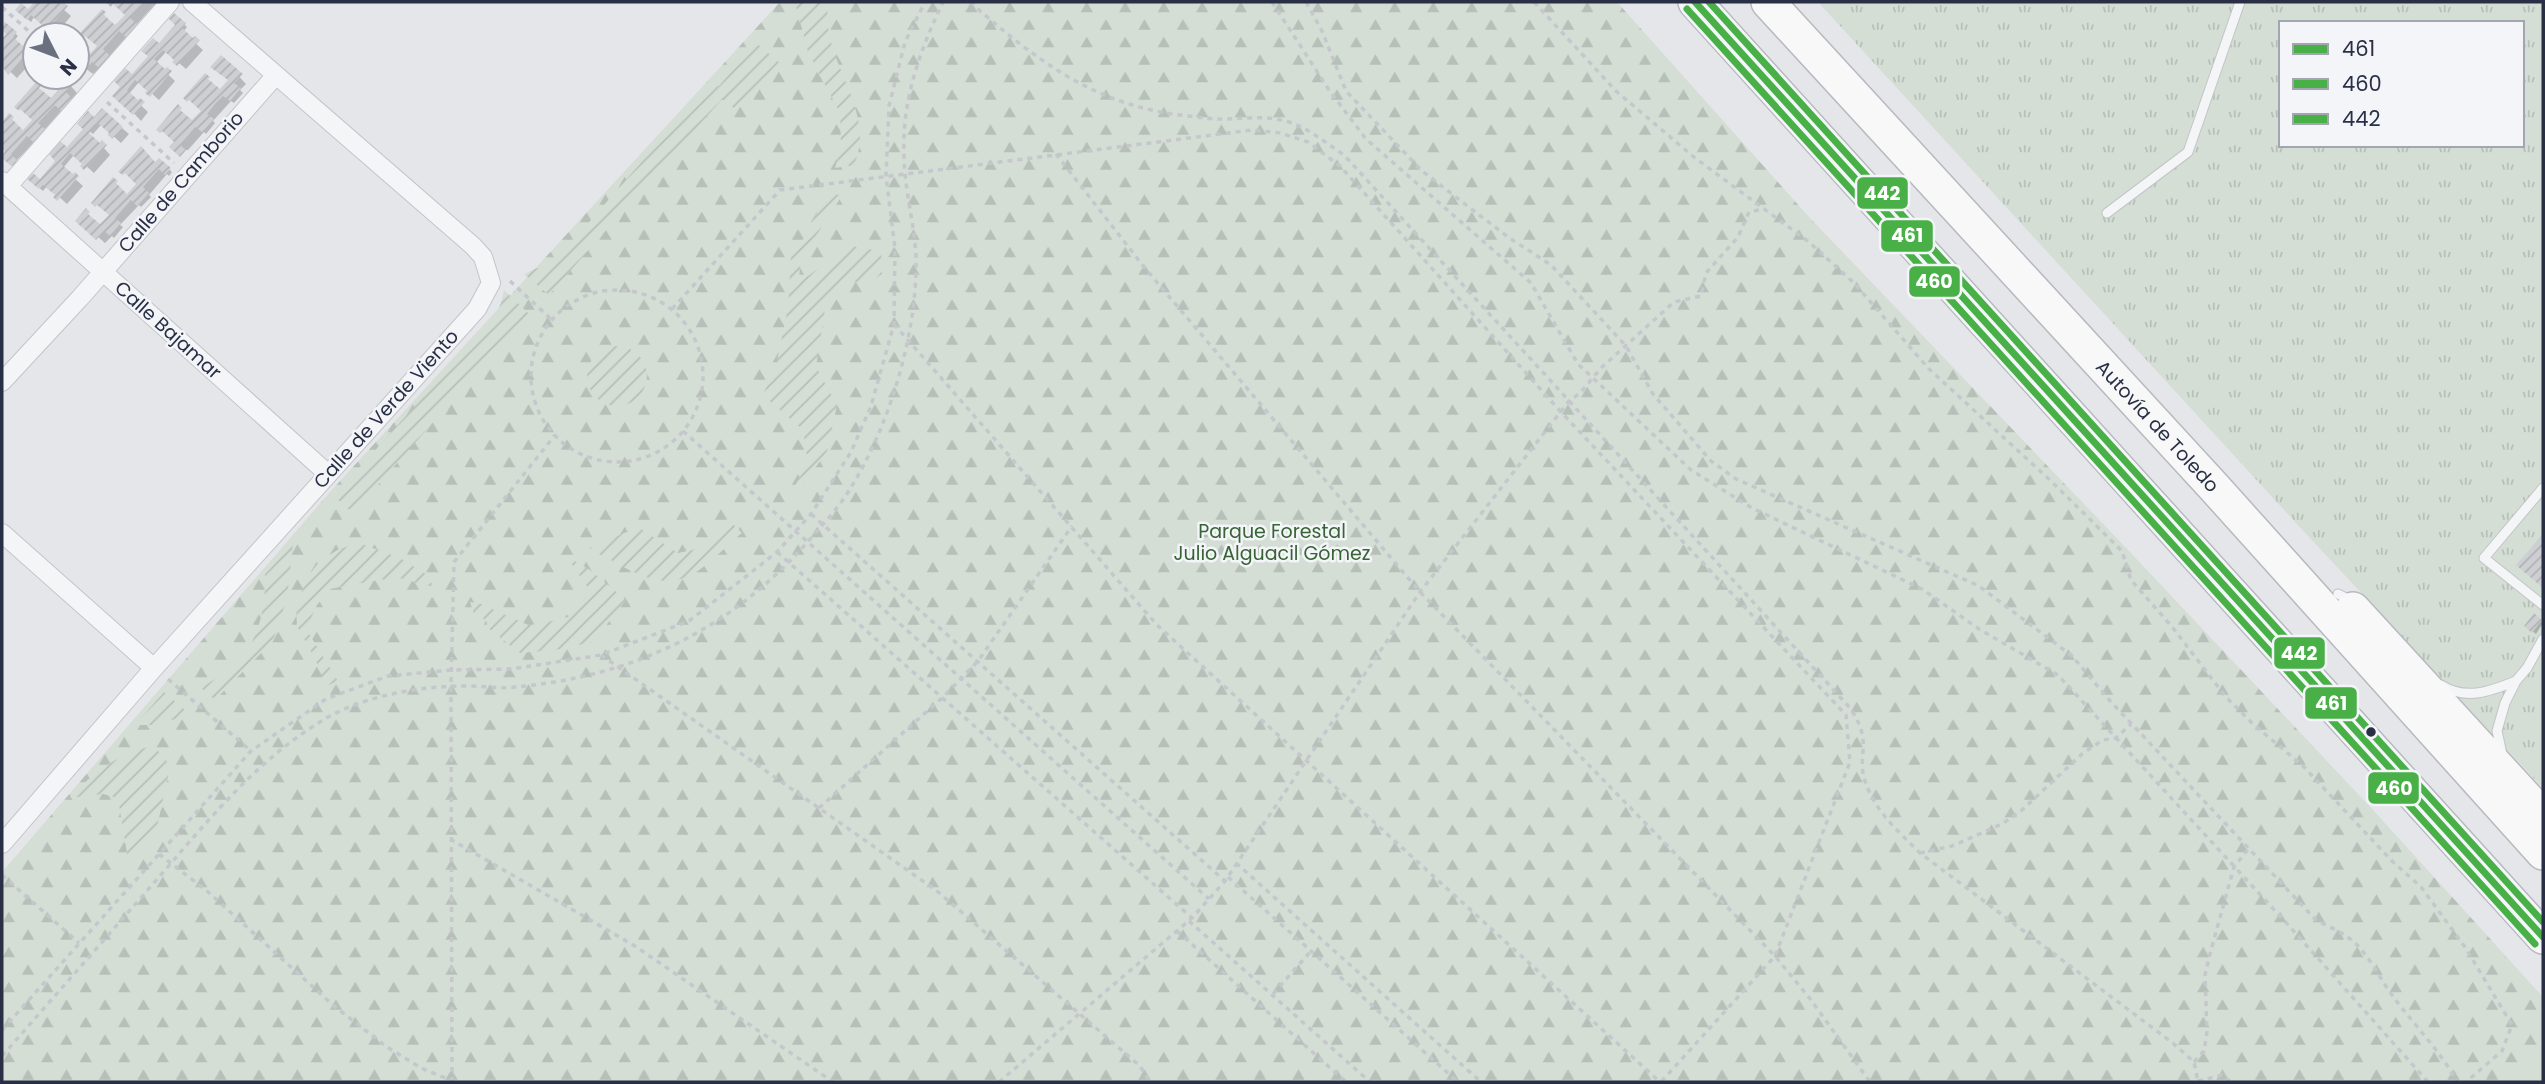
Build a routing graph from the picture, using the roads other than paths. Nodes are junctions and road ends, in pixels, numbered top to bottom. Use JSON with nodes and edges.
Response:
{"nodes":[{"id":1,"x":170,"y":2,"type":"edge"},
{"id":2,"x":192,"y":2,"type":"edge"},
{"id":3,"x":1695,"y":2,"type":"edge"},
{"id":4,"x":1768,"y":2,"type":"edge"},
{"id":5,"x":2240,"y":2,"type":"edge"},
{"id":6,"x":276,"y":75,"type":"junction"},
{"id":7,"x":5,"y":183,"type":"edge"},
{"id":8,"x":2108,"y":213,"type":"dead end"},
{"id":9,"x":103,"y":271,"type":"junction"},
{"id":10,"x":2,"y":383,"type":"edge"},
{"id":11,"x":328,"y":474,"type":"junction"},
{"id":12,"x":2213,"y":486,"type":"junction"},
{"id":13,"x":2543,"y":488,"type":"edge"},
{"id":14,"x":2,"y":533,"type":"edge"},
{"id":15,"x":2338,"y":594,"type":"junction"},
{"id":16,"x":2543,"y":605,"type":"edge"},
{"id":17,"x":2386,"y":630,"type":"dead end"},
{"id":18,"x":2543,"y":640,"type":"edge"},
{"id":19,"x":161,"y":673,"type":"junction"},
{"id":20,"x":2516,"y":681,"type":"junction"},
{"id":21,"x":2452,"y":700,"type":"dead end"},
{"id":22,"x":2478,"y":729,"type":"dead end"},
{"id":23,"x":2503,"y":758,"type":"junction"},
{"id":24,"x":2543,"y":802,"type":"edge"},
{"id":25,"x":2543,"y":816,"type":"edge"},
{"id":26,"x":2,"y":844,"type":"edge"},
{"id":27,"x":2543,"y":853,"type":"edge"},
{"id":28,"x":2543,"y":937,"type":"edge"}],
"edges":[{"from":1,"to":7,"type":"street","name":"Calle Bajamar"},
{"from":2,"to":6,"type":"street"},
{"from":3,"to":28,"type":"highway"},
{"from":4,"to":12,"type":"highway","name":"Autovía de Toledo"},
{"from":5,"to":8,"type":"lane"},
{"from":6,"to":9,"type":"street","name":"Calle de Camborio"},
{"from":6,"to":11,"type":"street","name":"Calle de Verde Viento"},
{"from":7,"to":9,"type":"street","name":"Calle Bajamar"},
{"from":9,"to":10,"type":"street","name":"Calle de Camborio"},
{"from":9,"to":11,"type":"street","name":"Calle Bajamar"},
{"from":11,"to":19,"type":"street","name":"Calle de Verde Viento"},
{"from":12,"to":15,"type":"highway"},
{"from":12,"to":27,"type":"highway","name":"Autovía de Toledo"},
{"from":13,"to":16,"type":"lane"},
{"from":14,"to":19,"type":"street"},
{"from":15,"to":17,"type":"lane"},
{"from":15,"to":25,"type":"highway"},
{"from":18,"to":20,"type":"lane"},
{"from":19,"to":26,"type":"street","name":"Calle de Verde Viento"},
{"from":20,"to":21,"type":"lane"},
{"from":20,"to":23,"type":"lane"},
{"from":22,"to":23,"type":"lane"},
{"from":23,"to":24,"type":"lane"}]}
